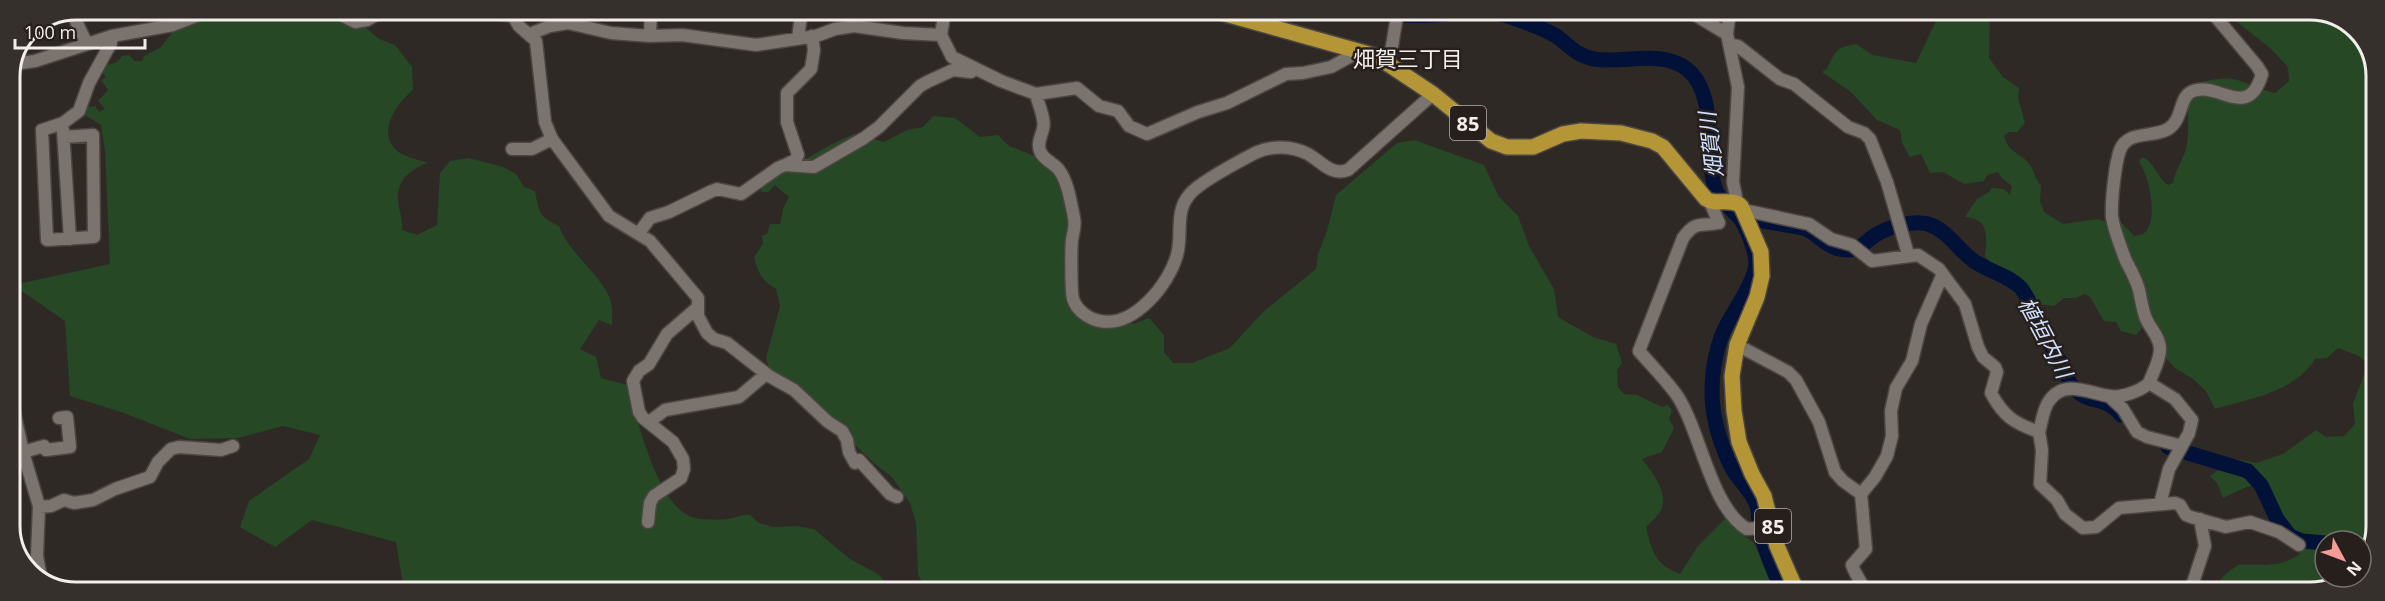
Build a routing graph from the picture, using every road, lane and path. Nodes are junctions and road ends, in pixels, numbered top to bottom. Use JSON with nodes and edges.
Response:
{"nodes":[{"id":1,"x":76,"y":20,"type":"edge"},
{"id":2,"x":186,"y":20,"type":"edge"},
{"id":3,"x":351,"y":20,"type":"edge"},
{"id":4,"x":369,"y":20,"type":"edge"},
{"id":5,"x":515,"y":20,"type":"edge"},
{"id":6,"x":651,"y":20,"type":"edge"},
{"id":7,"x":800,"y":20,"type":"edge"},
{"id":8,"x":943,"y":20,"type":"edge"},
{"id":9,"x":1247,"y":20,"type":"edge"},
{"id":10,"x":1396,"y":20,"type":"edge"},
{"id":11,"x":1701,"y":20,"type":"edge"},
{"id":12,"x":1729,"y":20,"type":"edge"},
{"id":13,"x":2218,"y":20,"type":"edge"},
{"id":14,"x":530,"y":34,"type":"junction"},
{"id":15,"x":941,"y":35,"type":"junction"},
{"id":16,"x":112,"y":36,"type":"junction"},
{"id":17,"x":650,"y":36,"type":"junction"},
{"id":18,"x":812,"y":36,"type":"junction"},
{"id":19,"x":798,"y":38,"type":"junction"},
{"id":20,"x":1728,"y":39,"type":"junction"},
{"id":21,"x":86,"y":42,"type":"junction"},
{"id":22,"x":1360,"y":51,"type":"junction"},
{"id":23,"x":1386,"y":61,"type":"junction"},
{"id":24,"x":22,"y":62,"type":"edge"},
{"id":25,"x":1001,"y":81,"type":"junction"},
{"id":26,"x":1036,"y":94,"type":"junction"},
{"id":27,"x":1433,"y":94,"type":"junction"},
{"id":28,"x":63,"y":123,"type":"junction"},
{"id":29,"x":64,"y":137,"type":"junction"},
{"id":30,"x":552,"y":139,"type":"junction"},
{"id":31,"x":512,"y":149,"type":"dead end"},
{"id":32,"x":785,"y":165,"type":"junction"},
{"id":33,"x":1733,"y":208,"type":"junction"},
{"id":34,"x":639,"y":233,"type":"junction"},
{"id":35,"x":70,"y":239,"type":"junction"},
{"id":36,"x":1908,"y":254,"type":"junction"},
{"id":37,"x":1942,"y":276,"type":"junction"},
{"id":38,"x":697,"y":308,"type":"junction"},
{"id":39,"x":1737,"y":345,"type":"junction"},
{"id":40,"x":766,"y":374,"type":"junction"},
{"id":41,"x":2149,"y":383,"type":"junction"},
{"id":42,"x":2109,"y":396,"type":"junction"},
{"id":43,"x":59,"y":418,"type":"dead end"},
{"id":44,"x":649,"y":422,"type":"junction"},
{"id":45,"x":2038,"y":432,"type":"junction"},
{"id":46,"x":20,"y":438,"type":"edge"},
{"id":47,"x":232,"y":446,"type":"dead end"},
{"id":48,"x":2182,"y":446,"type":"junction"},
{"id":49,"x":23,"y":452,"type":"junction"},
{"id":50,"x":20,"y":453,"type":"edge"},
{"id":51,"x":1861,"y":494,"type":"junction"},
{"id":52,"x":897,"y":497,"type":"dead end"},
{"id":53,"x":2160,"y":504,"type":"junction"},
{"id":54,"x":39,"y":507,"type":"junction"},
{"id":55,"x":2200,"y":519,"type":"junction"},
{"id":56,"x":648,"y":522,"type":"dead end"},
{"id":57,"x":1773,"y":527,"type":"junction"},
{"id":58,"x":2299,"y":545,"type":"dead end"},
{"id":59,"x":39,"y":568,"type":"edge"},
{"id":60,"x":1793,"y":582,"type":"edge"},
{"id":61,"x":1860,"y":582,"type":"edge"},
{"id":62,"x":2193,"y":582,"type":"edge"}],
"edges":[{"from":1,"to":21,"type":"street"},
{"from":2,"to":16,"type":"street"},
{"from":3,"to":4,"type":"street"},
{"from":5,"to":14,"type":"street"},
{"from":6,"to":17,"type":"street"},
{"from":7,"to":19,"type":"street"},
{"from":8,"to":15,"type":"street"},
{"from":9,"to":22,"type":"main road","number":"85"},
{"from":10,"to":23,"type":"street"},
{"from":11,"to":20,"type":"street"},
{"from":12,"to":20,"type":"street"},
{"from":13,"to":41,"type":"street"},
{"from":14,"to":17,"type":"street"},
{"from":14,"to":30,"type":"street"},
{"from":15,"to":18,"type":"street"},
{"from":15,"to":25,"type":"street"},
{"from":16,"to":21,"type":"street"},
{"from":16,"to":28,"type":"street"},
{"from":17,"to":19,"type":"street"},
{"from":18,"to":19,"type":"street"},
{"from":18,"to":32,"type":"street"},
{"from":20,"to":33,"type":"street"},
{"from":20,"to":36,"type":"street"},
{"from":21,"to":24,"type":"street"},
{"from":22,"to":23,"type":"main road","number":"85"},
{"from":22,"to":26,"type":"street"},
{"from":23,"to":27,"type":"main road","number":"85"},
{"from":25,"to":26,"type":"street"},
{"from":25,"to":32,"type":"street"},
{"from":26,"to":27,"type":"street"},
{"from":27,"to":33,"type":"main road","number":"85"},
{"from":28,"to":29,"type":"street"},
{"from":28,"to":35,"type":"street"},
{"from":29,"to":35,"type":"street"},
{"from":29,"to":35,"type":"street"},
{"from":30,"to":31,"type":"street"},
{"from":30,"to":34,"type":"street"},
{"from":32,"to":34,"type":"street"},
{"from":33,"to":36,"type":"street"},
{"from":33,"to":39,"type":"main road","number":"85"},
{"from":33,"to":57,"type":"street"},
{"from":34,"to":38,"type":"street"},
{"from":36,"to":37,"type":"street"},
{"from":37,"to":45,"type":"street"},
{"from":37,"to":51,"type":"street"},
{"from":38,"to":40,"type":"street"},
{"from":38,"to":44,"type":"street"},
{"from":39,"to":51,"type":"street"},
{"from":39,"to":57,"type":"main road","number":"85"},
{"from":40,"to":44,"type":"street"},
{"from":40,"to":52,"type":"street"},
{"from":41,"to":42,"type":"street"},
{"from":41,"to":48,"type":"street"},
{"from":42,"to":45,"type":"street"},
{"from":42,"to":48,"type":"street"},
{"from":43,"to":49,"type":"street"},
{"from":44,"to":56,"type":"street"},
{"from":45,"to":53,"type":"street"},
{"from":46,"to":49,"type":"street"},
{"from":47,"to":54,"type":"street"},
{"from":48,"to":53,"type":"street"},
{"from":49,"to":50,"type":"street"},
{"from":49,"to":54,"type":"street"},
{"from":51,"to":61,"type":"street"},
{"from":53,"to":55,"type":"street"},
{"from":54,"to":59,"type":"street"},
{"from":55,"to":58,"type":"street"},
{"from":55,"to":62,"type":"street"},
{"from":57,"to":60,"type":"main road","number":"85"}]}
